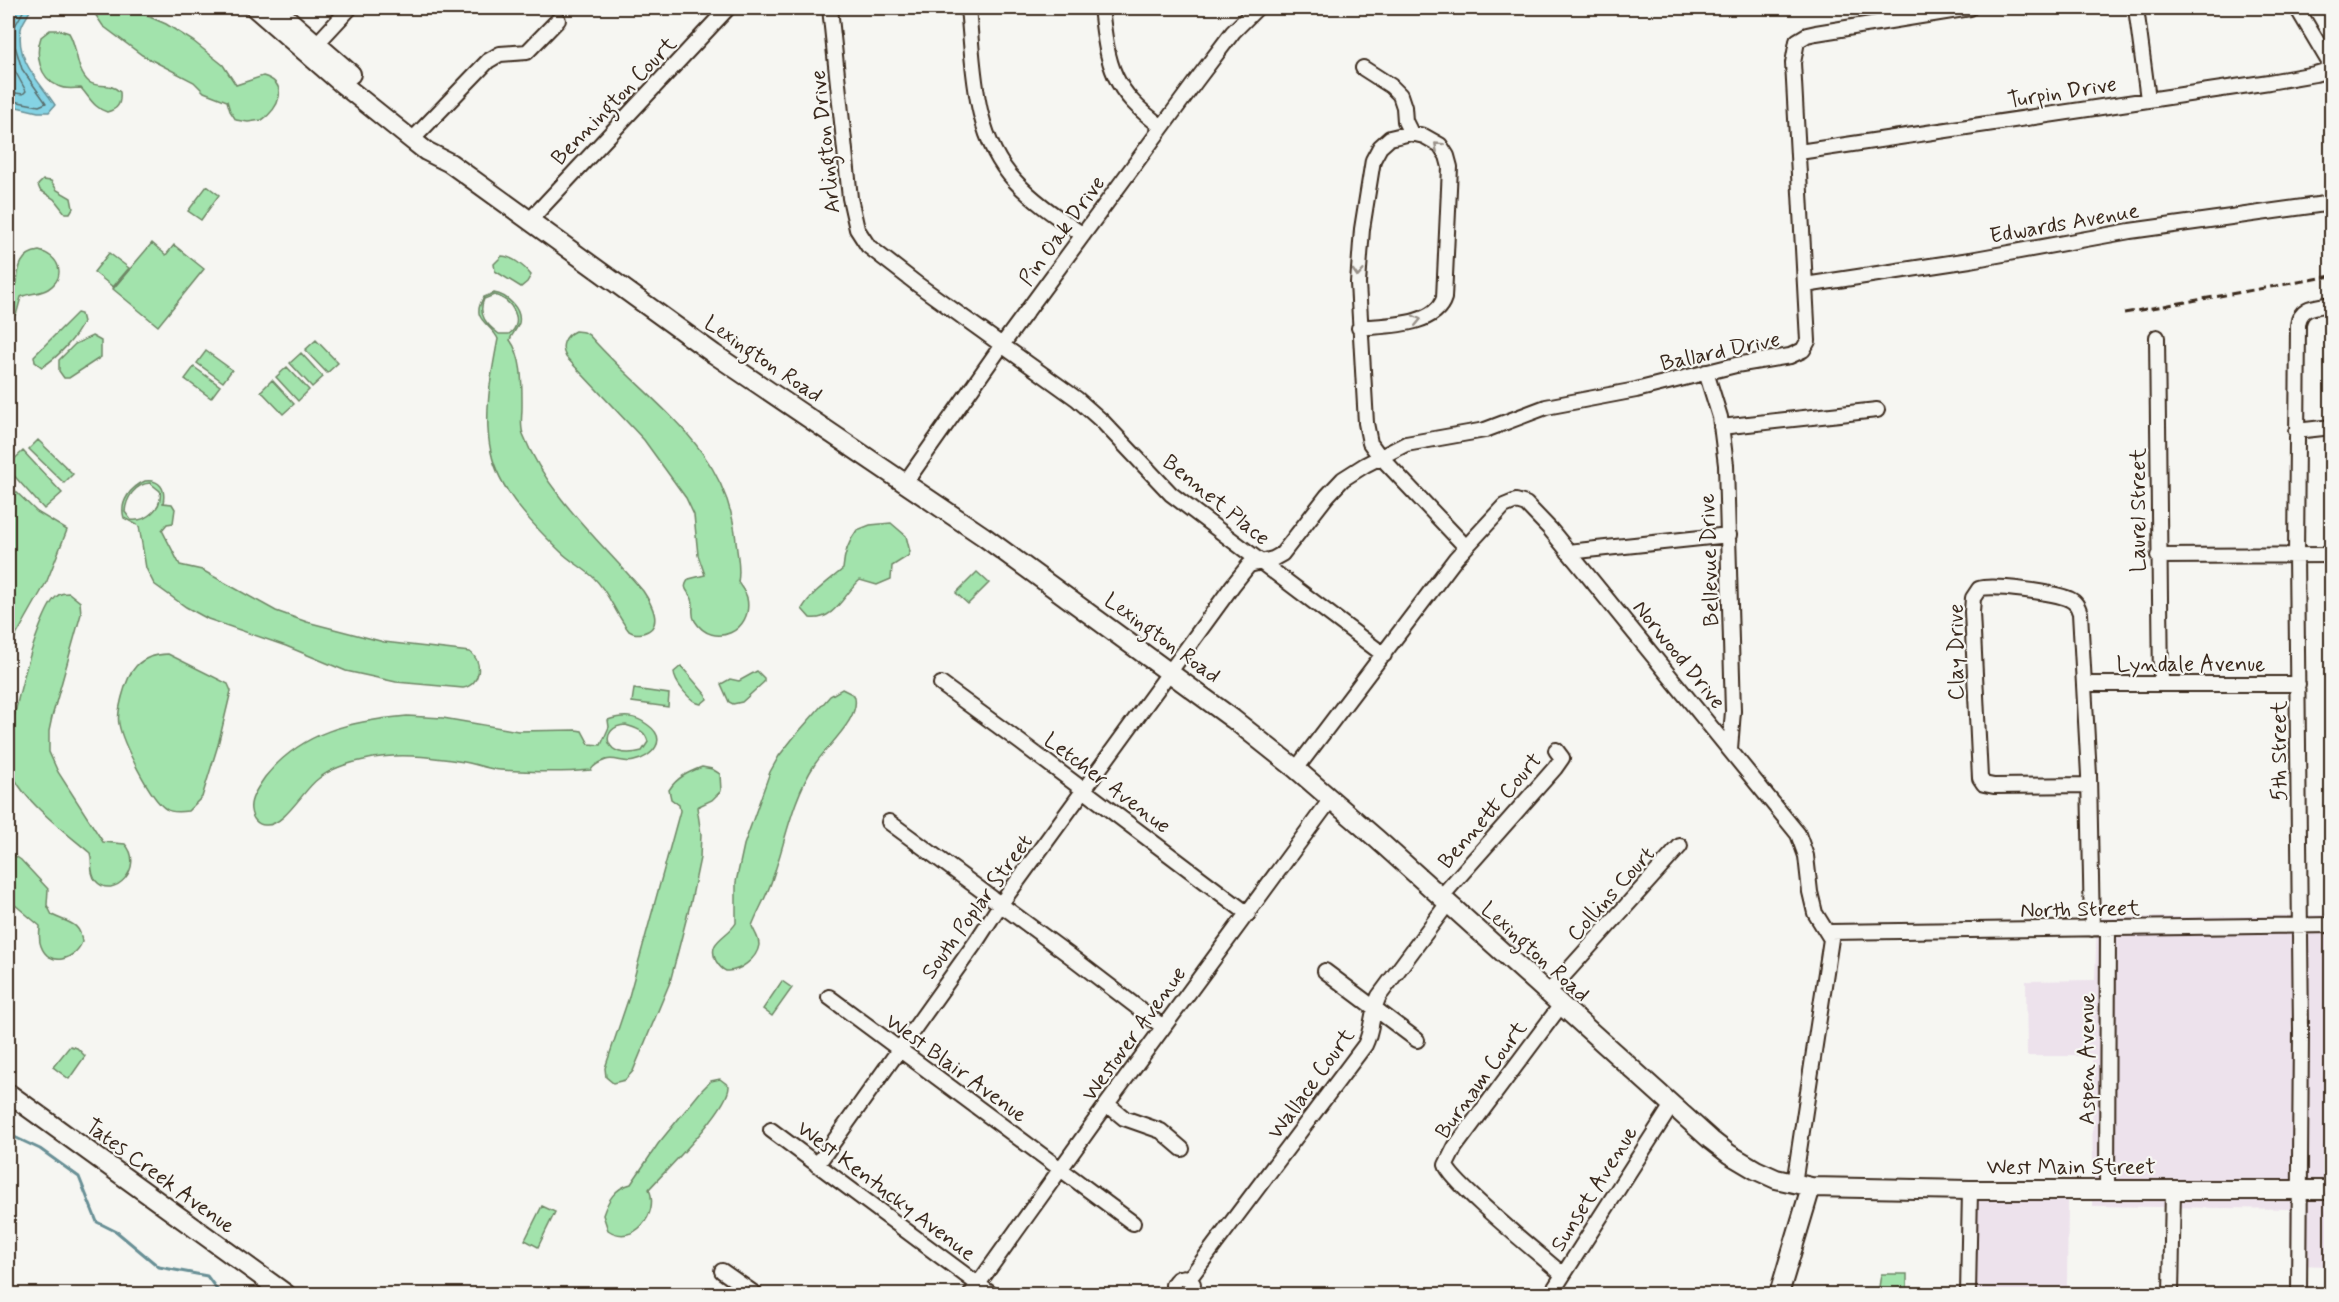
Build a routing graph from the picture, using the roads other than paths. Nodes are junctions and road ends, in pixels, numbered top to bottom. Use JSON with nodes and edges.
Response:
{"nodes":[{"id":1,"x":255,"y":8,"type":"edge"},
{"id":2,"x":275,"y":8,"type":"edge"},
{"id":3,"x":351,"y":8,"type":"edge"},
{"id":4,"x":728,"y":8,"type":"edge"},
{"id":5,"x":830,"y":8,"type":"edge"},
{"id":6,"x":968,"y":8,"type":"edge"},
{"id":7,"x":1101,"y":8,"type":"edge"},
{"id":8,"x":1257,"y":8,"type":"edge"},
{"id":9,"x":1970,"y":8,"type":"edge"},
{"id":10,"x":2136,"y":8,"type":"edge"},
{"id":11,"x":2297,"y":8,"type":"edge"},
{"id":12,"x":558,"y":20,"type":"dead end"},
{"id":13,"x":312,"y":49,"type":"junction"},
{"id":14,"x":1363,"y":68,"type":"dead end"},
{"id":15,"x":2331,"y":68,"type":"edge"},
{"id":16,"x":2148,"y":99,"type":"junction"},
{"id":17,"x":1162,"y":127,"type":"junction"},
{"id":18,"x":1411,"y":133,"type":"junction"},
{"id":19,"x":416,"y":136,"type":"junction"},
{"id":20,"x":1799,"y":152,"type":"junction"},
{"id":21,"x":2331,"y":203,"type":"edge"},
{"id":22,"x":529,"y":221,"type":"junction"},
{"id":23,"x":1083,"y":235,"type":"junction"},
{"id":24,"x":1805,"y":285,"type":"junction"},
{"id":25,"x":2331,"y":304,"type":"edge"},
{"id":26,"x":1359,"y":328,"type":"junction"},
{"id":27,"x":2157,"y":337,"type":"dead end"},
{"id":28,"x":1002,"y":345,"type":"junction"},
{"id":29,"x":1706,"y":372,"type":"junction"},
{"id":30,"x":1877,"y":410,"type":"dead end"},
{"id":31,"x":1721,"y":427,"type":"junction"},
{"id":32,"x":2331,"y":427,"type":"edge"},
{"id":33,"x":2296,"y":431,"type":"junction"},
{"id":34,"x":1381,"y":458,"type":"junction"},
{"id":35,"x":905,"y":483,"type":"junction"},
{"id":36,"x":1729,"y":535,"type":"junction"},
{"id":37,"x":1465,"y":546,"type":"junction"},
{"id":38,"x":1569,"y":552,"type":"junction"},
{"id":39,"x":2296,"y":555,"type":"junction"},
{"id":40,"x":2331,"y":555,"type":"edge"},
{"id":41,"x":2158,"y":556,"type":"junction"},
{"id":42,"x":1260,"y":562,"type":"junction"},
{"id":43,"x":1384,"y":654,"type":"junction"},
{"id":44,"x":1170,"y":672,"type":"junction"},
{"id":45,"x":941,"y":684,"type":"dead end"},
{"id":46,"x":2084,"y":684,"type":"junction"},
{"id":47,"x":2161,"y":684,"type":"junction"},
{"id":48,"x":2298,"y":684,"type":"junction"},
{"id":49,"x":1556,"y":750,"type":"dead end"},
{"id":50,"x":1730,"y":750,"type":"junction"},
{"id":51,"x":1296,"y":769,"type":"junction"},
{"id":52,"x":2089,"y":785,"type":"junction"},
{"id":53,"x":1085,"y":791,"type":"junction"},
{"id":54,"x":1331,"y":799,"type":"junction"},
{"id":55,"x":889,"y":822,"type":"dead end"},
{"id":56,"x":1680,"y":846,"type":"dead end"},
{"id":57,"x":1444,"y":900,"type":"junction"},
{"id":58,"x":1000,"y":905,"type":"junction"},
{"id":59,"x":1248,"y":914,"type":"junction"},
{"id":60,"x":2300,"y":925,"type":"junction"},
{"id":61,"x":2331,"y":925,"type":"edge"},
{"id":62,"x":2092,"y":929,"type":"junction"},
{"id":63,"x":2108,"y":929,"type":"junction"},
{"id":64,"x":1829,"y":932,"type":"junction"},
{"id":65,"x":1325,"y":971,"type":"dead end"},
{"id":66,"x":829,"y":997,"type":"dead end"},
{"id":67,"x":1554,"y":999,"type":"junction"},
{"id":68,"x":1375,"y":1007,"type":"junction"},
{"id":69,"x":1163,"y":1027,"type":"junction"},
{"id":70,"x":1417,"y":1040,"type":"dead end"},
{"id":71,"x":898,"y":1050,"type":"junction"},
{"id":72,"x":8,"y":1093,"type":"edge"},
{"id":73,"x":1107,"y":1104,"type":"junction"},
{"id":74,"x":1672,"y":1105,"type":"junction"},
{"id":75,"x":771,"y":1130,"type":"dead end"},
{"id":76,"x":1182,"y":1149,"type":"dead end"},
{"id":77,"x":817,"y":1165,"type":"junction"},
{"id":78,"x":1060,"y":1170,"type":"junction"},
{"id":79,"x":1803,"y":1185,"type":"junction"},
{"id":80,"x":1970,"y":1190,"type":"junction"},
{"id":81,"x":2107,"y":1190,"type":"junction"},
{"id":82,"x":2174,"y":1190,"type":"junction"},
{"id":83,"x":2331,"y":1190,"type":"edge"},
{"id":84,"x":2300,"y":1191,"type":"junction"},
{"id":85,"x":1133,"y":1223,"type":"dead end"},
{"id":86,"x":722,"y":1271,"type":"dead end"},
{"id":87,"x":1563,"y":1275,"type":"junction"},
{"id":88,"x":1189,"y":1279,"type":"junction"},
{"id":89,"x":974,"y":1289,"type":"edge"},
{"id":90,"x":286,"y":1294,"type":"edge"},
{"id":91,"x":755,"y":1294,"type":"edge"},
{"id":92,"x":991,"y":1294,"type":"edge"},
{"id":93,"x":1175,"y":1294,"type":"edge"},
{"id":94,"x":1190,"y":1294,"type":"edge"},
{"id":95,"x":1551,"y":1294,"type":"edge"},
{"id":96,"x":1779,"y":1294,"type":"edge"},
{"id":97,"x":1968,"y":1294,"type":"edge"},
{"id":98,"x":2171,"y":1294,"type":"edge"},
{"id":99,"x":2299,"y":1294,"type":"edge"}],
"edges":[{"from":1,"to":13,"type":"main road","name":"Lexington Road"},
{"from":2,"to":13,"type":"main road","name":"Lexington Road"},
{"from":3,"to":13,"type":"street"},
{"from":4,"to":22,"type":"street","name":"Bennington Court"},
{"from":5,"to":28,"type":"street","name":"Arlington Drive"},
{"from":6,"to":23,"type":"street"},
{"from":7,"to":17,"type":"street"},
{"from":8,"to":17,"type":"street","name":"Pin Oak Drive"},
{"from":9,"to":20,"type":"street","name":"Ballard Drive"},
{"from":10,"to":16,"type":"street"},
{"from":11,"to":15,"type":"street"},
{"from":12,"to":19,"type":"street"},
{"from":13,"to":19,"type":"main road","name":"Lexington Road"},
{"from":14,"to":18,"type":"street"},
{"from":15,"to":16,"type":"street","name":"Turpin Drive"},
{"from":16,"to":20,"type":"street","name":"Turpin Drive"},
{"from":17,"to":23,"type":"street","name":"Pin Oak Drive"},
{"from":18,"to":26,"type":"street","one_way":true},
{"from":26,"to":18,"type":"street","one_way":true},
{"from":19,"to":22,"type":"main road","name":"Lexington Road"},
{"from":20,"to":24,"type":"street","name":"Ballard Drive"},
{"from":21,"to":24,"type":"street","name":"Edwards Avenue"},
{"from":22,"to":35,"type":"main road","name":"Lexington Road"},
{"from":23,"to":28,"type":"street","name":"Pin Oak Drive"},
{"from":24,"to":29,"type":"street","name":"Ballard Drive"},
{"from":25,"to":33,"type":"street","name":"5th Street"},
{"from":26,"to":34,"type":"street"},
{"from":27,"to":41,"type":"street","name":"Laurel Street"},
{"from":28,"to":35,"type":"street","name":"Pin Oak Drive"},
{"from":28,"to":42,"type":"street","name":"Bennet Place"},
{"from":29,"to":31,"type":"street","name":"Bellevue Drive"},
{"from":29,"to":34,"type":"street","name":"Ballard Drive"},
{"from":30,"to":31,"type":"street"},
{"from":31,"to":36,"type":"street","name":"Bellevue Drive"},
{"from":32,"to":33,"type":"street"},
{"from":33,"to":39,"type":"street","name":"5th Street"},
{"from":34,"to":37,"type":"street"},
{"from":34,"to":42,"type":"street","name":"Ballard Drive"},
{"from":35,"to":44,"type":"main road","name":"Lexington Road"},
{"from":36,"to":38,"type":"street"},
{"from":36,"to":50,"type":"street","name":"Bellevue Drive"},
{"from":37,"to":38,"type":"street","name":"Norwood Drive"},
{"from":37,"to":43,"type":"street","name":"Norwood Drive"},
{"from":38,"to":50,"type":"street","name":"Norwood Drive"},
{"from":39,"to":40,"type":"street"},
{"from":39,"to":41,"type":"street"},
{"from":39,"to":48,"type":"street","name":"5th Street"},
{"from":41,"to":47,"type":"street","name":"Laurel Street"},
{"from":42,"to":43,"type":"street","name":"Bennet Place"},
{"from":42,"to":44,"type":"street","name":"South Poplar Street"},
{"from":43,"to":51,"type":"street","name":"Norwood Drive"},
{"from":44,"to":51,"type":"main road","name":"Lexington Road"},
{"from":44,"to":53,"type":"street","name":"South Poplar Street"},
{"from":45,"to":53,"type":"street","name":"Letcher Avenue"},
{"from":46,"to":47,"type":"street","name":"Lyndale Avenue"},
{"from":46,"to":52,"type":"street","name":"Clay Drive"},
{"from":46,"to":52,"type":"street","name":"Clay Drive"},
{"from":47,"to":48,"type":"street","name":"Lyndale Avenue"},
{"from":48,"to":60,"type":"street","name":"5th Street"},
{"from":49,"to":57,"type":"street","name":"Bennett Court"},
{"from":50,"to":64,"type":"street","name":"Norwood Drive"},
{"from":51,"to":54,"type":"main road","name":"Lexington Road"},
{"from":52,"to":62,"type":"street","name":"Clay Drive"},
{"from":53,"to":58,"type":"street","name":"South Poplar Street"},
{"from":53,"to":59,"type":"street","name":"Letcher Avenue"},
{"from":54,"to":57,"type":"main road","name":"Lexington Road"},
{"from":54,"to":59,"type":"street","name":"Westover Avenue"},
{"from":55,"to":58,"type":"street"},
{"from":56,"to":67,"type":"street","name":"Collins Court"},
{"from":57,"to":67,"type":"main road","name":"Lexington Road"},
{"from":57,"to":68,"type":"street","name":"Wallace Court"},
{"from":58,"to":69,"type":"street"},
{"from":58,"to":71,"type":"street","name":"South Poplar Street"},
{"from":59,"to":69,"type":"street","name":"Westover Avenue"},
{"from":60,"to":61,"type":"street","name":"North Street"},
{"from":60,"to":63,"type":"street","name":"North Street"},
{"from":60,"to":84,"type":"street","name":"5th Street"},
{"from":62,"to":63,"type":"street","name":"North Street"},
{"from":62,"to":64,"type":"street","name":"North Street"},
{"from":63,"to":81,"type":"street","name":"Aspen Avenue"},
{"from":64,"to":79,"type":"street"},
{"from":65,"to":68,"type":"street"},
{"from":66,"to":71,"type":"street","name":"West Blair Avenue"},
{"from":67,"to":74,"type":"main road","name":"Lexington Road"},
{"from":67,"to":87,"type":"street","name":"Burnam Court"},
{"from":68,"to":70,"type":"street"},
{"from":68,"to":88,"type":"street","name":"Wallace Court"},
{"from":69,"to":73,"type":"street","name":"Westover Avenue"},
{"from":71,"to":77,"type":"street","name":"South Poplar Street"},
{"from":71,"to":78,"type":"street","name":"West Blair Avenue"},
{"from":72,"to":90,"type":"main road","name":"Tates Creek Avenue"},
{"from":73,"to":76,"type":"street"},
{"from":73,"to":78,"type":"street","name":"Westover Avenue"},
{"from":74,"to":79,"type":"main road","name":"Lexington Road"},
{"from":74,"to":87,"type":"street","name":"Sunset Avenue"},
{"from":75,"to":77,"type":"street","name":"West Kentucky Avenue"},
{"from":77,"to":89,"type":"street","name":"West Kentucky Avenue"},
{"from":78,"to":85,"type":"street","name":"West Blair Avenue"},
{"from":78,"to":89,"type":"street","name":"Westover Avenue"},
{"from":79,"to":80,"type":"main road","name":"West Main Street"},
{"from":79,"to":96,"type":"main road"},
{"from":80,"to":81,"type":"main road","name":"West Main Street"},
{"from":80,"to":97,"type":"street"},
{"from":81,"to":82,"type":"main road","name":"West Main Street"},
{"from":82,"to":84,"type":"main road","name":"West Main Street"},
{"from":82,"to":98,"type":"street"},
{"from":83,"to":84,"type":"main road","name":"West Main Street"},
{"from":84,"to":99,"type":"street","name":"5th Street"},
{"from":86,"to":91,"type":"street"},
{"from":87,"to":95,"type":"street","name":"Sunset Avenue"},
{"from":88,"to":93,"type":"street","name":"Wallace Court"},
{"from":88,"to":94,"type":"street"},
{"from":89,"to":92,"type":"street","name":"West Kentucky Avenue"}]}
